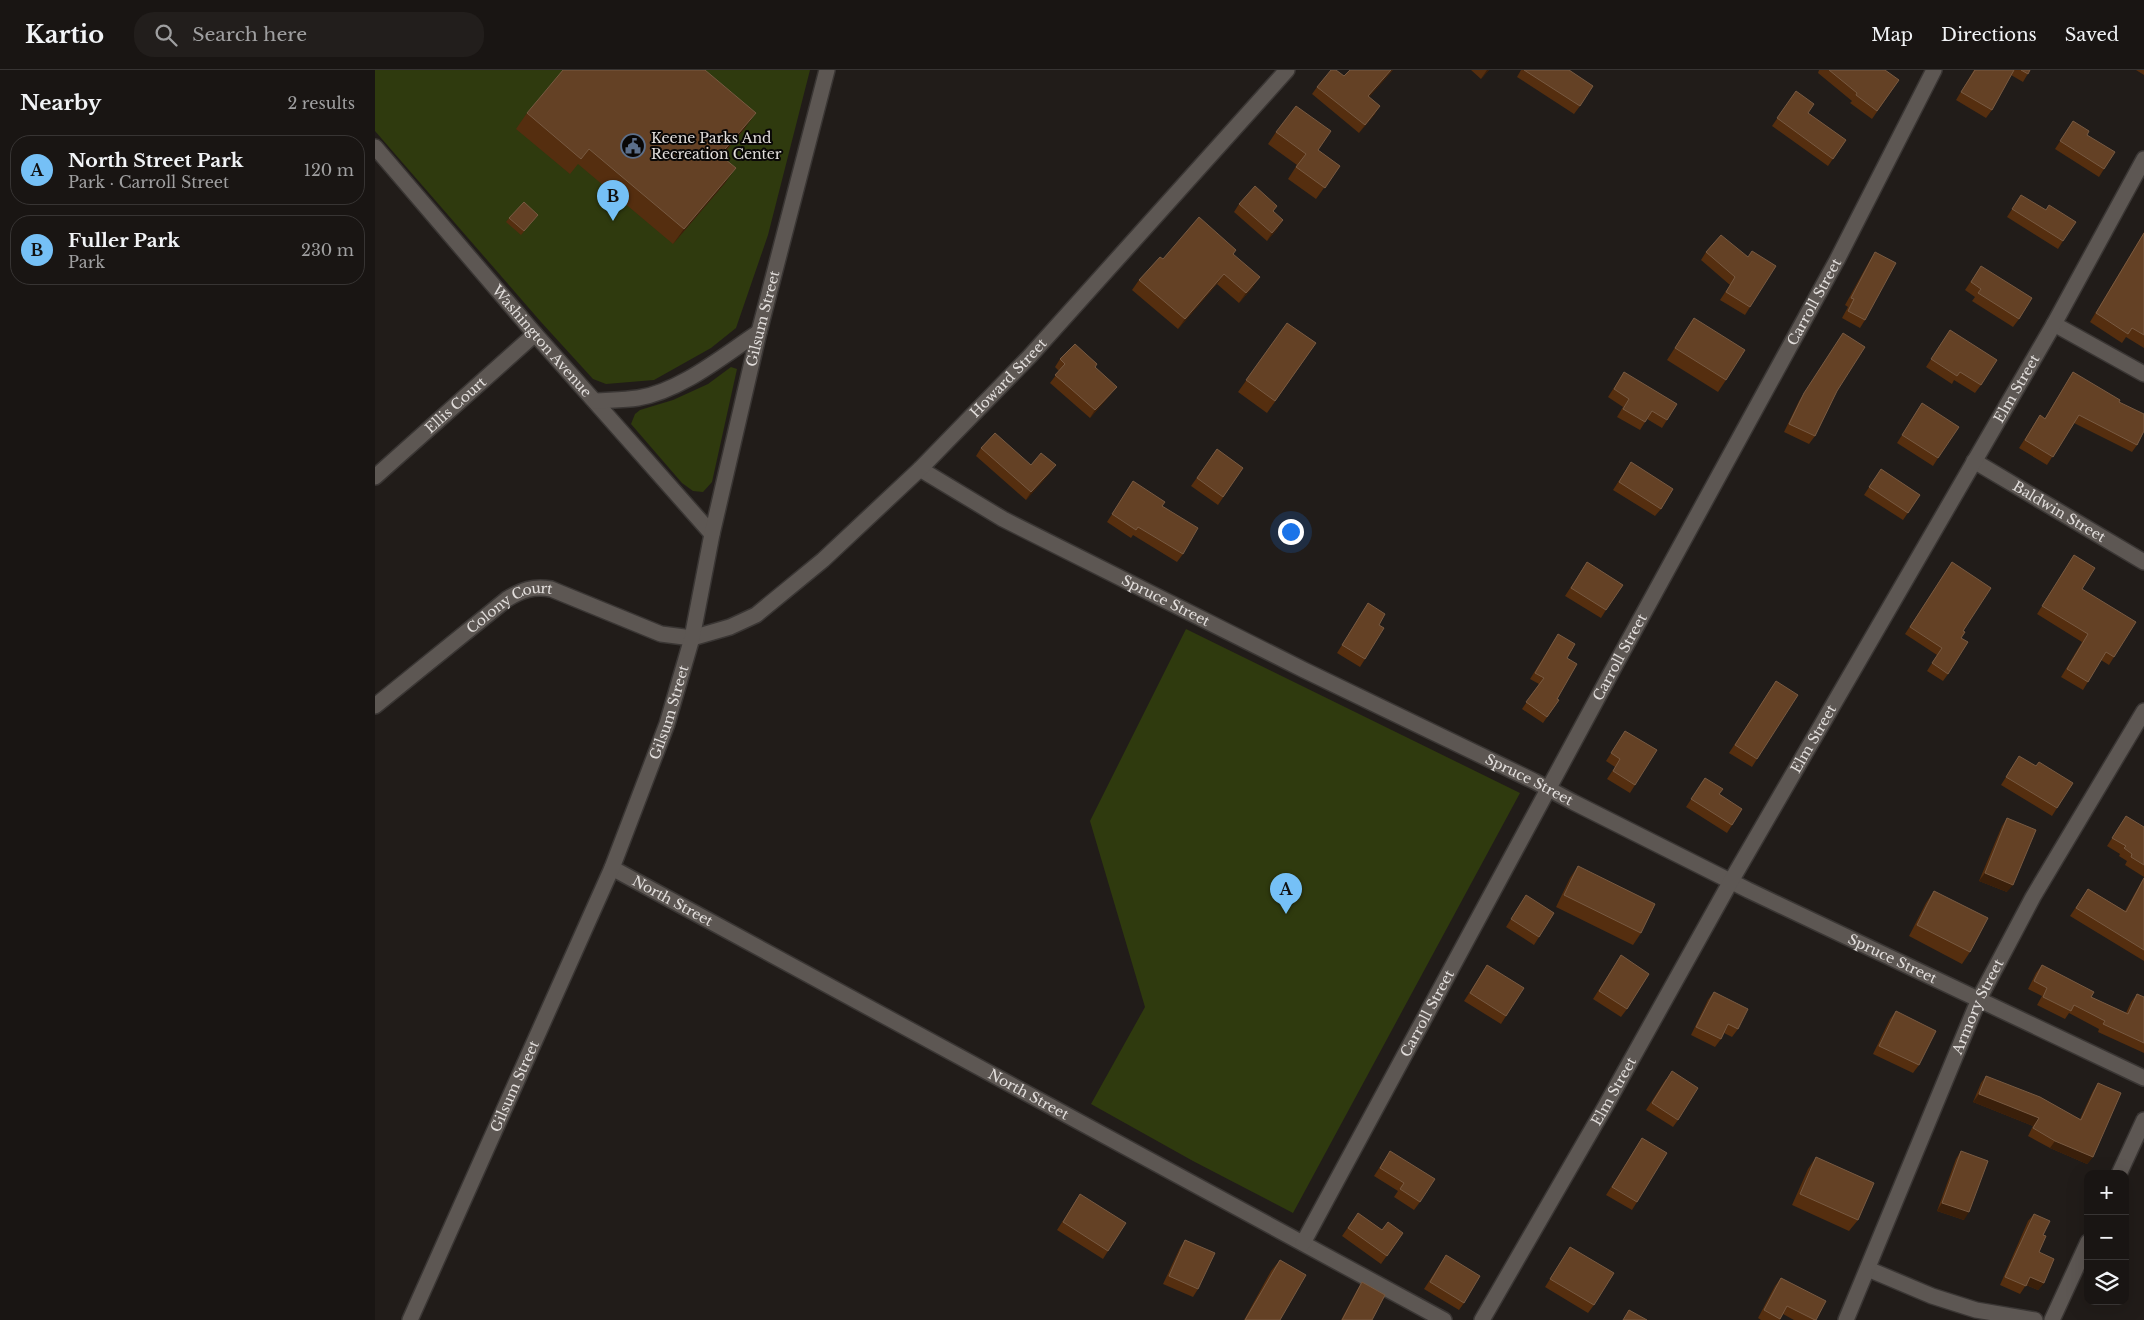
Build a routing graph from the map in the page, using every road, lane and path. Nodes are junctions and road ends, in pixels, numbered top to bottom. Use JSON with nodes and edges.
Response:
{"nodes":[{"id":1,"x":827,"y":70,"type":"edge"},
{"id":2,"x":1287,"y":70,"type":"edge"},
{"id":3,"x":1933,"y":70,"type":"edge"},
{"id":4,"x":375,"y":147,"type":"edge"},
{"id":5,"x":2144,"y":159,"type":"edge"},
{"id":6,"x":2054,"y":324,"type":"junction"},
{"id":7,"x":759,"y":332,"type":"junction"},
{"id":8,"x":535,"y":334,"type":"junction"},
{"id":9,"x":2144,"y":374,"type":"edge"},
{"id":10,"x":596,"y":401,"type":"junction"},
{"id":11,"x":1974,"y":461,"type":"junction"},
{"id":12,"x":920,"y":469,"type":"junction"},
{"id":13,"x":375,"y":477,"type":"edge"},
{"id":14,"x":712,"y":534,"type":"junction"},
{"id":15,"x":2144,"y":562,"type":"edge"},
{"id":16,"x":692,"y":638,"type":"junction"},
{"id":17,"x":375,"y":706,"type":"edge"},
{"id":18,"x":2144,"y":711,"type":"edge"},
{"id":19,"x":1549,"y":790,"type":"junction"},
{"id":20,"x":612,"y":868,"type":"junction"},
{"id":21,"x":1731,"y":882,"type":"junction"},
{"id":22,"x":1979,"y":1000,"type":"junction"},
{"id":23,"x":2144,"y":1078,"type":"edge"},
{"id":24,"x":2144,"y":1120,"type":"edge"},
{"id":25,"x":2121,"y":1170,"type":"edge"},
{"id":26,"x":1303,"y":1243,"type":"junction"},
{"id":27,"x":2084,"y":1251,"type":"edge"},
{"id":28,"x":1868,"y":1269,"type":"junction"},
{"id":29,"x":410,"y":1320,"type":"edge"},
{"id":30,"x":1444,"y":1320,"type":"edge"},
{"id":31,"x":1482,"y":1320,"type":"edge"},
{"id":32,"x":1847,"y":1320,"type":"edge"},
{"id":33,"x":2035,"y":1320,"type":"edge"},
{"id":34,"x":2052,"y":1320,"type":"edge"}],
"edges":[{"from":1,"to":7,"type":"street","name":"Gilsum Street"},
{"from":2,"to":12,"type":"street","name":"Howard Street"},
{"from":3,"to":19,"type":"street","name":"Carroll Street"},
{"from":4,"to":8,"type":"street","name":"Washington Avenue"},
{"from":5,"to":6,"type":"street","name":"Elm Street"},
{"from":6,"to":9,"type":"street"},
{"from":6,"to":11,"type":"street","name":"Elm Street"},
{"from":7,"to":10,"type":"street"},
{"from":7,"to":14,"type":"street","name":"Gilsum Street"},
{"from":8,"to":10,"type":"street","name":"Washington Avenue"},
{"from":8,"to":13,"type":"street","name":"Ellis Court"},
{"from":10,"to":14,"type":"street","name":"Washington Avenue"},
{"from":11,"to":15,"type":"street","name":"Baldwin Street"},
{"from":11,"to":21,"type":"street","name":"Elm Street"},
{"from":12,"to":16,"type":"street","name":"Howard Street"},
{"from":12,"to":19,"type":"street","name":"Spruce Street"},
{"from":14,"to":16,"type":"street","name":"Gilsum Street"},
{"from":16,"to":17,"type":"street","name":"Colony Court"},
{"from":16,"to":20,"type":"street","name":"Gilsum Street"},
{"from":18,"to":22,"type":"street","name":"Armory Street"},
{"from":19,"to":21,"type":"street","name":"Spruce Street"},
{"from":19,"to":26,"type":"street","name":"Carroll Street"},
{"from":20,"to":26,"type":"street","name":"North Street"},
{"from":20,"to":29,"type":"street","name":"Gilsum Street"},
{"from":21,"to":22,"type":"street","name":"Spruce Street"},
{"from":21,"to":31,"type":"street","name":"Elm Street"},
{"from":22,"to":23,"type":"street","name":"Spruce Street"},
{"from":22,"to":28,"type":"street","name":"Armory Street"},
{"from":24,"to":25,"type":"street"},
{"from":26,"to":30,"type":"street","name":"North Street"},
{"from":27,"to":34,"type":"street"},
{"from":28,"to":32,"type":"street","name":"Armory Street"},
{"from":28,"to":33,"type":"street"}]}
